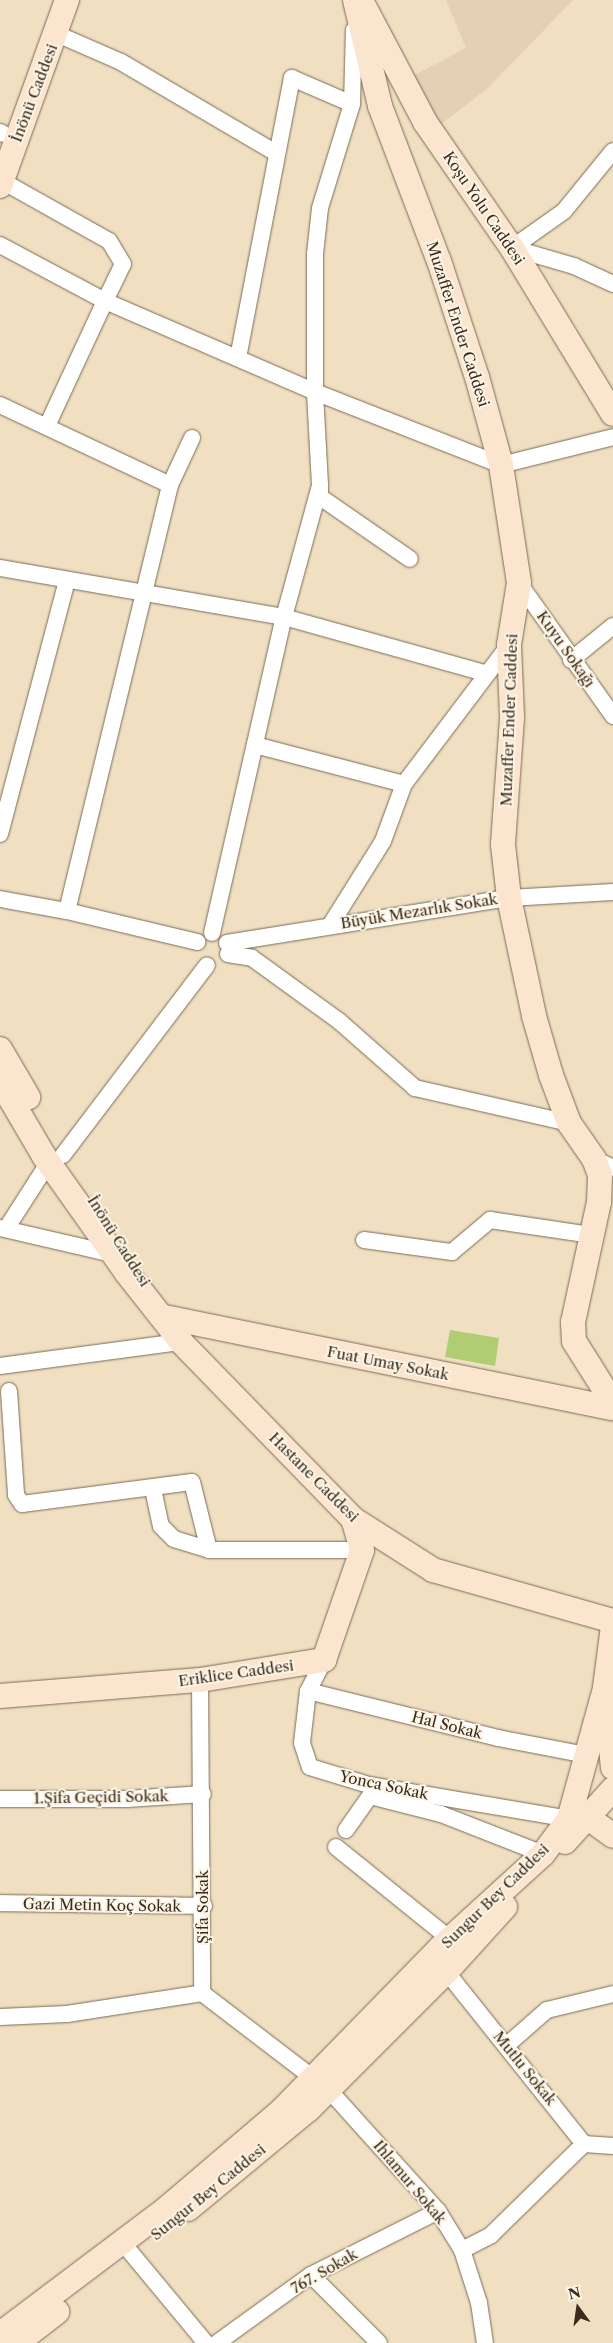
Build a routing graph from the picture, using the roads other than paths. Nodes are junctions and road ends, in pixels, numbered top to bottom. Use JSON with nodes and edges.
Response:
{"nodes":[{"id":1,"x":52,"y":0,"type":"edge"},
{"id":2,"x":68,"y":0,"type":"edge"},
{"id":3,"x":354,"y":0,"type":"edge"},
{"id":4,"x":360,"y":0,"type":"edge"},
{"id":5,"x":57,"y":34,"type":"junction"},
{"id":6,"x":352,"y":104,"type":"junction"},
{"id":7,"x":1,"y":137,"type":"edge"},
{"id":8,"x":613,"y":151,"type":"edge"},
{"id":9,"x":276,"y":152,"type":"junction"},
{"id":10,"x":1,"y":184,"type":"edge"},
{"id":11,"x":0,"y":245,"type":"edge"},
{"id":12,"x":512,"y":248,"type":"junction"},
{"id":13,"x":613,"y":284,"type":"edge"},
{"id":14,"x":105,"y":301,"type":"junction"},
{"id":15,"x":238,"y":358,"type":"junction"},
{"id":16,"x":315,"y":392,"type":"junction"},
{"id":17,"x":0,"y":405,"type":"edge"},
{"id":18,"x":613,"y":414,"type":"edge"},
{"id":19,"x":48,"y":426,"type":"junction"},
{"id":20,"x":613,"y":437,"type":"edge"},
{"id":21,"x":192,"y":438,"type":"dead end"},
{"id":22,"x":501,"y":465,"type":"junction"},
{"id":23,"x":170,"y":485,"type":"junction"},
{"id":24,"x":320,"y":485,"type":"junction"},
{"id":25,"x":410,"y":559,"type":"dead end"},
{"id":26,"x":0,"y":568,"type":"edge"},
{"id":27,"x":67,"y":581,"type":"junction"},
{"id":28,"x":519,"y":583,"type":"junction"},
{"id":29,"x":142,"y":594,"type":"junction"},
{"id":30,"x":284,"y":617,"type":"junction"},
{"id":31,"x":613,"y":626,"type":"edge"},
{"id":32,"x":509,"y":645,"type":"junction"},
{"id":33,"x":572,"y":660,"type":"junction"},
{"id":34,"x":485,"y":673,"type":"junction"},
{"id":35,"x":613,"y":716,"type":"edge"},
{"id":36,"x":255,"y":745,"type":"junction"},
{"id":37,"x":404,"y":784,"type":"junction"},
{"id":38,"x":0,"y":834,"type":"edge"},
{"id":39,"x":613,"y":892,"type":"edge"},
{"id":40,"x":509,"y":898,"type":"junction"},
{"id":41,"x":0,"y":899,"type":"edge"},
{"id":42,"x":67,"y":911,"type":"junction"},
{"id":43,"x":331,"y":924,"type":"junction"},
{"id":44,"x":212,"y":933,"type":"junction"},
{"id":45,"x":197,"y":942,"type":"junction"},
{"id":46,"x":228,"y":948,"type":"junction"},
{"id":47,"x":207,"y":965,"type":"junction"},
{"id":48,"x":0,"y":1049,"type":"edge"},
{"id":49,"x":0,"y":1081,"type":"edge"},
{"id":50,"x":570,"y":1123,"type":"junction"},
{"id":51,"x":56,"y":1159,"type":"junction"},
{"id":52,"x":604,"y":1164,"type":"edge"},
{"id":53,"x":3,"y":1229,"type":"edge"},
{"id":54,"x":592,"y":1235,"type":"junction"},
{"id":55,"x":364,"y":1240,"type":"dead end"},
{"id":56,"x":113,"y":1254,"type":"junction"},
{"id":57,"x":164,"y":1318,"type":"junction"},
{"id":58,"x":181,"y":1342,"type":"junction"},
{"id":59,"x":0,"y":1366,"type":"edge"},
{"id":60,"x":8,"y":1391,"type":"dead end"},
{"id":61,"x":613,"y":1404,"type":"edge"},
{"id":62,"x":613,"y":1408,"type":"edge"},
{"id":63,"x":0,"y":1409,"type":"edge"},
{"id":64,"x":0,"y":1468,"type":"edge"},
{"id":65,"x":153,"y":1489,"type":"junction"},
{"id":66,"x":353,"y":1519,"type":"junction"},
{"id":67,"x":209,"y":1550,"type":"junction"},
{"id":68,"x":362,"y":1550,"type":"junction"},
{"id":69,"x":613,"y":1621,"type":"edge"},
{"id":70,"x":613,"y":1626,"type":"edge"},
{"id":71,"x":324,"y":1660,"type":"junction"},
{"id":72,"x":200,"y":1680,"type":"junction"},
{"id":73,"x":605,"y":1688,"type":"junction"},
{"id":74,"x":308,"y":1691,"type":"junction"},
{"id":75,"x":0,"y":1696,"type":"edge"},
{"id":76,"x":586,"y":1755,"type":"junction"},
{"id":77,"x":612,"y":1764,"type":"edge"},
{"id":78,"x":613,"y":1789,"type":"edge"},
{"id":79,"x":203,"y":1794,"type":"junction"},
{"id":80,"x":0,"y":1799,"type":"edge"},
{"id":81,"x":578,"y":1818,"type":"junction"},
{"id":82,"x":346,"y":1830,"type":"dead end"},
{"id":83,"x":613,"y":1836,"type":"edge"},
{"id":84,"x":336,"y":1847,"type":"dead end"},
{"id":85,"x":543,"y":1854,"type":"junction"},
{"id":86,"x":0,"y":1903,"type":"edge"},
{"id":87,"x":204,"y":1906,"type":"junction"},
{"id":88,"x":443,"y":1955,"type":"junction"},
{"id":89,"x":202,"y":1994,"type":"junction"},
{"id":90,"x":613,"y":1994,"type":"edge"},
{"id":91,"x":0,"y":2016,"type":"edge"},
{"id":92,"x":507,"y":2045,"type":"junction"},
{"id":93,"x":321,"y":2084,"type":"junction"},
{"id":94,"x":584,"y":2144,"type":"junction"},
{"id":95,"x":613,"y":2146,"type":"edge"},
{"id":96,"x":438,"y":2210,"type":"junction"},
{"id":97,"x":127,"y":2248,"type":"junction"},
{"id":98,"x":462,"y":2250,"type":"junction"},
{"id":99,"x":311,"y":2275,"type":"junction"},
{"id":100,"x":0,"y":2334,"type":"edge"},
{"id":101,"x":28,"y":2334,"type":"edge"},
{"id":102,"x":206,"y":2343,"type":"edge"},
{"id":103,"x":217,"y":2343,"type":"edge"},
{"id":104,"x":378,"y":2343,"type":"edge"},
{"id":105,"x":485,"y":2343,"type":"edge"}],
"edges":[{"from":1,"to":7,"type":"street","name":"İnönü Caddesi"},
{"from":2,"to":5,"type":"street","name":"İnönü Caddesi"},
{"from":3,"to":6,"type":"street"},
{"from":3,"to":22,"type":"street","name":"Muzaffer Ender Caddesi"},
{"from":4,"to":12,"type":"street","name":"Koşu Yolu Caddesi"},
{"from":5,"to":9,"type":"street"},
{"from":5,"to":10,"type":"street","name":"İnönü Caddesi"},
{"from":6,"to":9,"type":"street"},
{"from":6,"to":16,"type":"street"},
{"from":8,"to":12,"type":"street"},
{"from":9,"to":15,"type":"street"},
{"from":10,"to":14,"type":"street"},
{"from":11,"to":14,"type":"street"},
{"from":12,"to":13,"type":"street"},
{"from":12,"to":18,"type":"street","name":"Koşu Yolu Caddesi"},
{"from":14,"to":15,"type":"street"},
{"from":14,"to":19,"type":"street"},
{"from":15,"to":16,"type":"street"},
{"from":16,"to":22,"type":"street"},
{"from":16,"to":24,"type":"street"},
{"from":17,"to":19,"type":"street"},
{"from":19,"to":23,"type":"street"},
{"from":20,"to":22,"type":"street"},
{"from":21,"to":23,"type":"street"},
{"from":22,"to":28,"type":"street","name":"Muzaffer Ender Caddesi"},
{"from":23,"to":29,"type":"street"},
{"from":24,"to":25,"type":"street"},
{"from":24,"to":30,"type":"street"},
{"from":26,"to":27,"type":"street"},
{"from":27,"to":29,"type":"street"},
{"from":27,"to":38,"type":"street"},
{"from":28,"to":32,"type":"street","name":"Muzaffer Ender Caddesi"},
{"from":28,"to":33,"type":"street","name":"Kuyu Sokağı"},
{"from":29,"to":30,"type":"street"},
{"from":29,"to":42,"type":"street"},
{"from":30,"to":34,"type":"street"},
{"from":30,"to":36,"type":"street"},
{"from":31,"to":33,"type":"street"},
{"from":32,"to":34,"type":"street"},
{"from":32,"to":40,"type":"street","name":"Muzaffer Ender Caddesi"},
{"from":33,"to":35,"type":"street","name":"Kuyu Sokağı"},
{"from":34,"to":37,"type":"street"},
{"from":36,"to":37,"type":"street"},
{"from":36,"to":44,"type":"street"},
{"from":37,"to":43,"type":"street"},
{"from":39,"to":40,"type":"street","name":"Büyük Mezarlık Sokak"},
{"from":40,"to":43,"type":"street","name":"Büyük Mezarlık Sokak"},
{"from":40,"to":50,"type":"street","name":"Muzaffer Ender Caddesi"},
{"from":41,"to":42,"type":"street"},
{"from":42,"to":45,"type":"street"},
{"from":43,"to":46,"type":"street","name":"Büyük Mezarlık Sokak"},
{"from":44,"to":45,"type":"street"},
{"from":44,"to":46,"type":"street"},
{"from":45,"to":47,"type":"street"},
{"from":46,"to":47,"type":"street"},
{"from":46,"to":50,"type":"street"},
{"from":47,"to":51,"type":"street"},
{"from":48,"to":51,"type":"street","name":"İnönü Caddesi"},
{"from":49,"to":51,"type":"street","name":"İnönü Caddesi"},
{"from":50,"to":52,"type":"street","name":"Muzaffer Ender Caddesi"},
{"from":51,"to":53,"type":"street"},
{"from":51,"to":56,"type":"street","name":"İnönü Caddesi"},
{"from":51,"to":57,"type":"street","name":"İnönü Caddesi"},
{"from":52,"to":54,"type":"street","name":"Muzaffer Ender Caddesi"},
{"from":53,"to":56,"type":"street"},
{"from":54,"to":55,"type":"street"},
{"from":54,"to":61,"type":"street","name":"Muzaffer Ender Caddesi"},
{"from":56,"to":57,"type":"street","name":"İnönü Caddesi"},
{"from":57,"to":58,"type":"street","name":"Hastane Caddesi"},
{"from":57,"to":62,"type":"street","name":"Fuat Umay Sokak"},
{"from":58,"to":59,"type":"street"},
{"from":58,"to":66,"type":"street","name":"Hastane Caddesi"},
{"from":60,"to":65,"type":"street"},
{"from":63,"to":64,"type":"street"},
{"from":65,"to":67,"type":"street"},
{"from":65,"to":67,"type":"street"},
{"from":66,"to":68,"type":"street"},
{"from":66,"to":69,"type":"street","name":"Hastane Caddesi"},
{"from":67,"to":68,"type":"street"},
{"from":68,"to":71,"type":"street"},
{"from":70,"to":73,"type":"street"},
{"from":71,"to":72,"type":"street","name":"Eriklice Caddesi"},
{"from":71,"to":74,"type":"street","name":"Yonca Sokak"},
{"from":72,"to":75,"type":"street","name":"Eriklice Caddesi"},
{"from":72,"to":79,"type":"street","name":"Şifa Sokak"},
{"from":73,"to":76,"type":"street","name":"Sungur Bey Caddesi"},
{"from":73,"to":77,"type":"street"},
{"from":74,"to":76,"type":"street","name":"Hal Sokak"},
{"from":74,"to":81,"type":"street","name":"Yonca Sokak"},
{"from":76,"to":77,"type":"street"},
{"from":76,"to":81,"type":"street","name":"Sungur Bey Caddesi"},
{"from":78,"to":81,"type":"street","name":"Sungur Bey Caddesi"},
{"from":79,"to":80,"type":"street","name":"1.Şifa Geçidi Sokak"},
{"from":79,"to":87,"type":"street","name":"Şifa Sokak"},
{"from":81,"to":83,"type":"street"},
{"from":81,"to":85,"type":"street","name":"Sungur Bey Caddesi"},
{"from":81,"to":88,"type":"street","name":"Sungur Bey Caddesi"},
{"from":82,"to":85,"type":"street"},
{"from":84,"to":88,"type":"street","name":"Mutlu Sokak"},
{"from":85,"to":88,"type":"street","name":"Sungur Bey Caddesi"},
{"from":86,"to":87,"type":"street","name":"Gazi Metin Koç Sokak"},
{"from":87,"to":89,"type":"street","name":"Şifa Sokak"},
{"from":88,"to":92,"type":"street","name":"Mutlu Sokak"},
{"from":88,"to":93,"type":"street","name":"Sungur Bey Caddesi"},
{"from":89,"to":91,"type":"street"},
{"from":89,"to":93,"type":"street"},
{"from":90,"to":92,"type":"street"},
{"from":92,"to":94,"type":"street","name":"Mutlu Sokak"},
{"from":93,"to":96,"type":"street","name":"Ihlamur Sokak"},
{"from":93,"to":97,"type":"street","name":"Sungur Bey Caddesi"},
{"from":94,"to":95,"type":"street"},
{"from":94,"to":98,"type":"street"},
{"from":96,"to":98,"type":"street","name":"Ihlamur Sokak"},
{"from":96,"to":99,"type":"street","name":"767. Sokak"},
{"from":97,"to":101,"type":"street","name":"Sungur Bey Caddesi"},
{"from":97,"to":102,"type":"street"},
{"from":98,"to":105,"type":"street","name":"Ihlamur Sokak"},
{"from":99,"to":103,"type":"street","name":"767. Sokak"},
{"from":99,"to":104,"type":"street"},
{"from":100,"to":101,"type":"street","name":"Sungur Bey Caddesi"}]}
